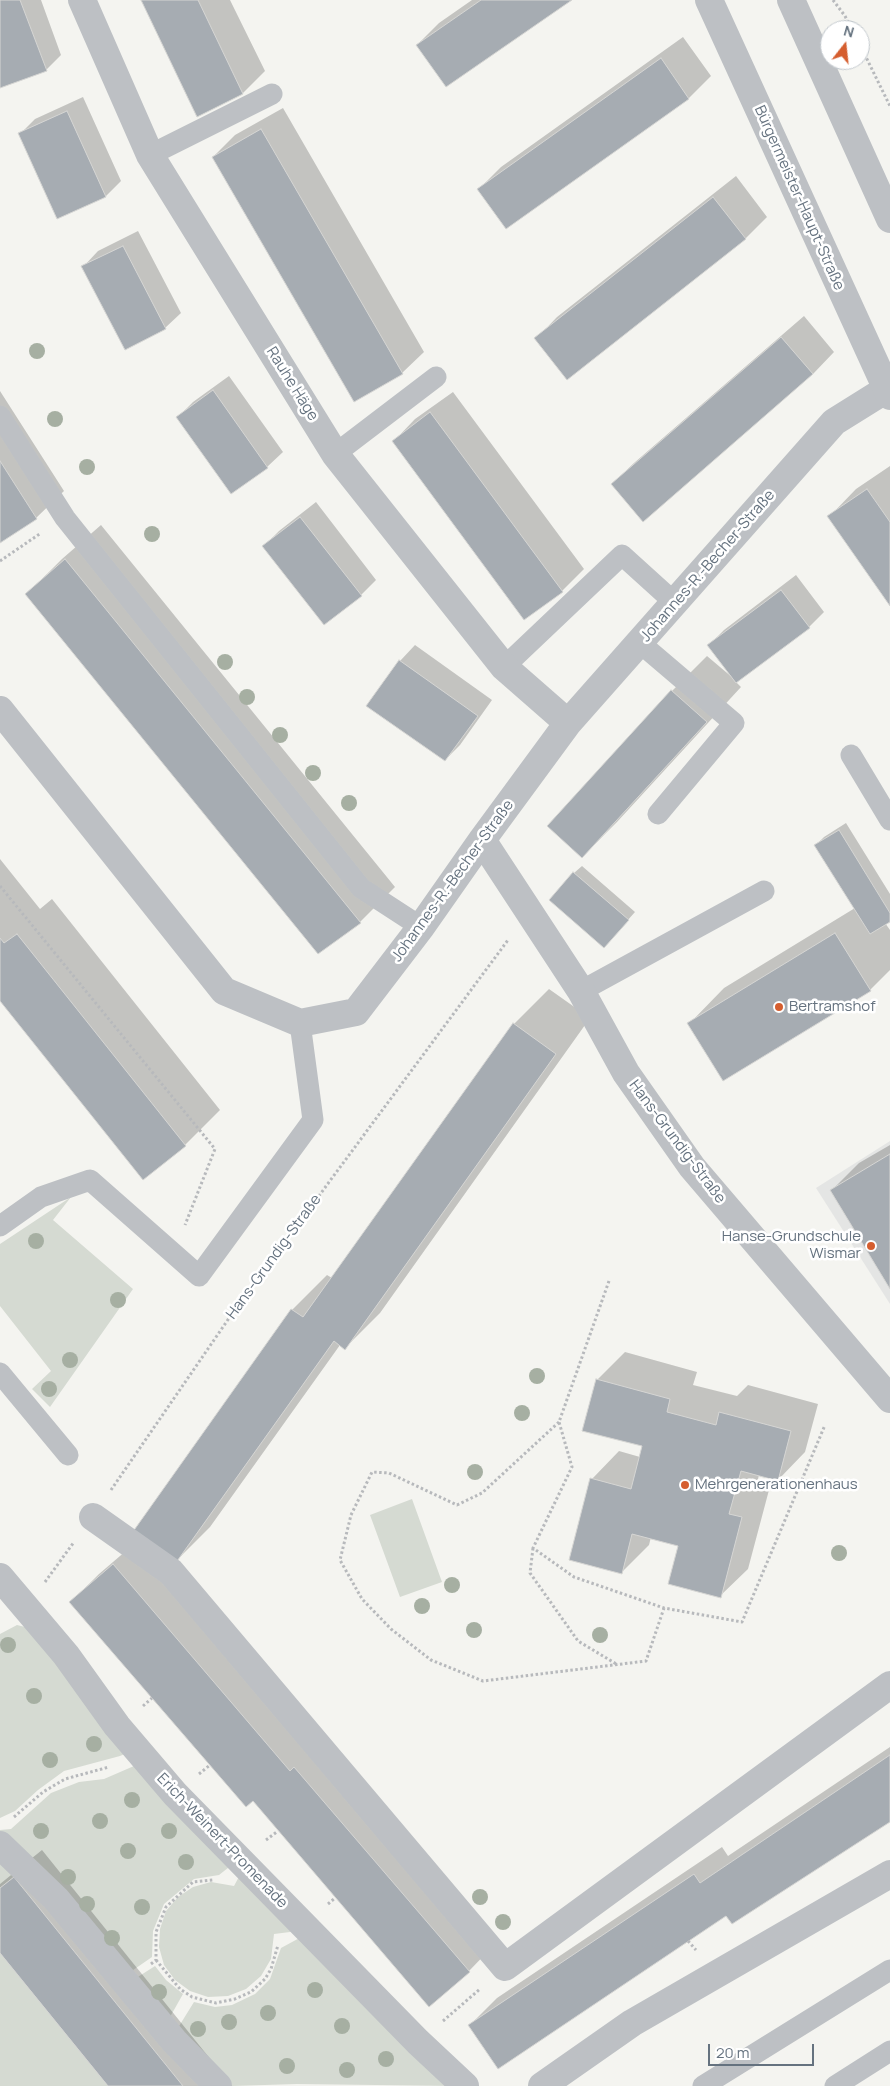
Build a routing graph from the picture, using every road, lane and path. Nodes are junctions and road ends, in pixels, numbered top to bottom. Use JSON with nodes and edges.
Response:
{"nodes":[{"id":1,"x":82,"y":0,"type":"edge"},
{"id":2,"x":709,"y":0,"type":"edge"},
{"id":3,"x":791,"y":0,"type":"edge"},
{"id":4,"x":832,"y":0,"type":"edge"},
{"id":5,"x":847,"y":20,"type":"edge"},
{"id":6,"x":870,"y":65,"type":"edge"},
{"id":7,"x":272,"y":94,"type":"dead end"},
{"id":8,"x":890,"y":106,"type":"edge"},
{"id":9,"x":150,"y":155,"type":"junction"},
{"id":10,"x":890,"y":219,"type":"edge"},
{"id":11,"x":436,"y":377,"type":"dead end"},
{"id":12,"x":889,"y":391,"type":"edge"},
{"id":13,"x":0,"y":416,"type":"edge"},
{"id":14,"x":335,"y":454,"type":"junction"},
{"id":15,"x":65,"y":518,"type":"junction"},
{"id":16,"x":0,"y":561,"type":"edge"},
{"id":17,"x":675,"y":603,"type":"junction"},
{"id":18,"x":640,"y":643,"type":"junction"},
{"id":19,"x":504,"y":667,"type":"junction"},
{"id":20,"x":0,"y":710,"type":"edge"},
{"id":21,"x":568,"y":723,"type":"junction"},
{"id":22,"x":851,"y":754,"type":"dead end"},
{"id":23,"x":658,"y":814,"type":"dead end"},
{"id":24,"x":890,"y":820,"type":"edge"},
{"id":25,"x":482,"y":840,"type":"junction"},
{"id":26,"x":0,"y":886,"type":"edge"},
{"id":27,"x":764,"y":892,"type":"dead end"},
{"id":28,"x":529,"y":911,"type":"junction"},
{"id":29,"x":421,"y":927,"type":"junction"},
{"id":30,"x":582,"y":991,"type":"junction"},
{"id":31,"x":300,"y":1023,"type":"junction"},
{"id":32,"x":0,"y":1226,"type":"edge"},
{"id":33,"x":174,"y":1254,"type":"junction"},
{"id":34,"x":609,"y":1281,"type":"dead end"},
{"id":35,"x":0,"y":1373,"type":"edge"},
{"id":36,"x":890,"y":1400,"type":"edge"},
{"id":37,"x":559,"y":1422,"type":"junction"},
{"id":38,"x":825,"y":1425,"type":"dead end"},
{"id":39,"x":68,"y":1455,"type":"dead end"},
{"id":40,"x":93,"y":1517,"type":"junction"},
{"id":41,"x":533,"y":1548,"type":"junction"},
{"id":42,"x":0,"y":1577,"type":"edge"},
{"id":43,"x":26,"y":1607,"type":"junction"},
{"id":44,"x":664,"y":1608,"type":"junction"},
{"id":45,"x":618,"y":1665,"type":"junction"},
{"id":46,"x":890,"y":1685,"type":"edge"},
{"id":47,"x":143,"y":1756,"type":"junction"},
{"id":48,"x":5,"y":1833,"type":"edge"},
{"id":49,"x":890,"y":1874,"type":"edge"},
{"id":50,"x":220,"y":1880,"type":"dead end"},
{"id":51,"x":279,"y":1939,"type":"dead end"},
{"id":52,"x":156,"y":1960,"type":"junction"},
{"id":53,"x":505,"y":1967,"type":"junction"},
{"id":54,"x":890,"y":1970,"type":"edge"},
{"id":55,"x":125,"y":1980,"type":"junction"},
{"id":56,"x":418,"y":2042,"type":"junction"},
{"id":57,"x":890,"y":2051,"type":"edge"},
{"id":58,"x":218,"y":2086,"type":"edge"},
{"id":59,"x":465,"y":2086,"type":"edge"},
{"id":60,"x":542,"y":2086,"type":"edge"},
{"id":61,"x":703,"y":2086,"type":"edge"},
{"id":62,"x":835,"y":2086,"type":"edge"}],
"edges":[{"from":1,"to":9,"type":"street","name":"Rauhe Häge"},
{"from":2,"to":12,"type":"street","name":"Bürgermeister-Haupt-Straße"},
{"from":3,"to":10,"type":"street"},
{"from":4,"to":5,"type":"path"},
{"from":6,"to":8,"type":"path"},
{"from":7,"to":9,"type":"lane"},
{"from":9,"to":14,"type":"street","name":"Rauhe Häge"},
{"from":11,"to":14,"type":"lane"},
{"from":12,"to":17,"type":"street","name":"Johannes-R.-Becher-Straße"},
{"from":13,"to":15,"type":"lane"},
{"from":14,"to":19,"type":"street","name":"Rauhe Häge"},
{"from":15,"to":16,"type":"path"},
{"from":15,"to":29,"type":"lane"},
{"from":17,"to":18,"type":"street","name":"Johannes-R.-Becher-Straße"},
{"from":17,"to":19,"type":"lane"},
{"from":18,"to":21,"type":"street","name":"Johannes-R.-Becher-Straße"},
{"from":18,"to":23,"type":"lane"},
{"from":19,"to":21,"type":"street","name":"Rauhe Häge"},
{"from":20,"to":31,"type":"street"},
{"from":21,"to":25,"type":"street","name":"Johannes-R.-Becher-Straße"},
{"from":22,"to":24,"type":"lane"},
{"from":25,"to":28,"type":"street","name":"Hans-Grundig-Straße"},
{"from":25,"to":29,"type":"street","name":"Johannes-R.-Becher-Straße"},
{"from":26,"to":33,"type":"path"},
{"from":27,"to":30,"type":"lane"},
{"from":28,"to":30,"type":"street","name":"Hans-Grundig-Straße"},
{"from":28,"to":40,"type":"path","name":"Hans-Grundig-Straße"},
{"from":29,"to":31,"type":"street","name":"Johannes-R.-Becher-Straße"},
{"from":30,"to":36,"type":"street","name":"Hans-Grundig-Straße"},
{"from":31,"to":33,"type":"lane"},
{"from":32,"to":33,"type":"lane"},
{"from":34,"to":37,"type":"path"},
{"from":35,"to":39,"type":"lane"},
{"from":37,"to":41,"type":"path"},
{"from":37,"to":45,"type":"path"},
{"from":38,"to":44,"type":"path"},
{"from":40,"to":43,"type":"path","name":"Hans-Grundig-Straße"},
{"from":40,"to":53,"type":"street"},
{"from":41,"to":44,"type":"path"},
{"from":41,"to":45,"type":"path"},
{"from":42,"to":43,"type":"street","name":"Erich-Weinert-Promenade"},
{"from":43,"to":47,"type":"street","name":"Erich-Weinert-Promenade"},
{"from":44,"to":45,"type":"path"},
{"from":46,"to":53,"type":"street"},
{"from":47,"to":48,"type":"path"},
{"from":47,"to":56,"type":"street","name":"Erich-Weinert-Promenade"},
{"from":48,"to":55,"type":"street"},
{"from":49,"to":60,"type":"street"},
{"from":50,"to":52,"type":"path"},
{"from":51,"to":52,"type":"path"},
{"from":52,"to":55,"type":"path"},
{"from":53,"to":56,"type":"path"},
{"from":54,"to":61,"type":"lane"},
{"from":55,"to":58,"type":"street"},
{"from":56,"to":59,"type":"street","name":"Erich-Weinert-Promenade"},
{"from":57,"to":62,"type":"lane"}]}
